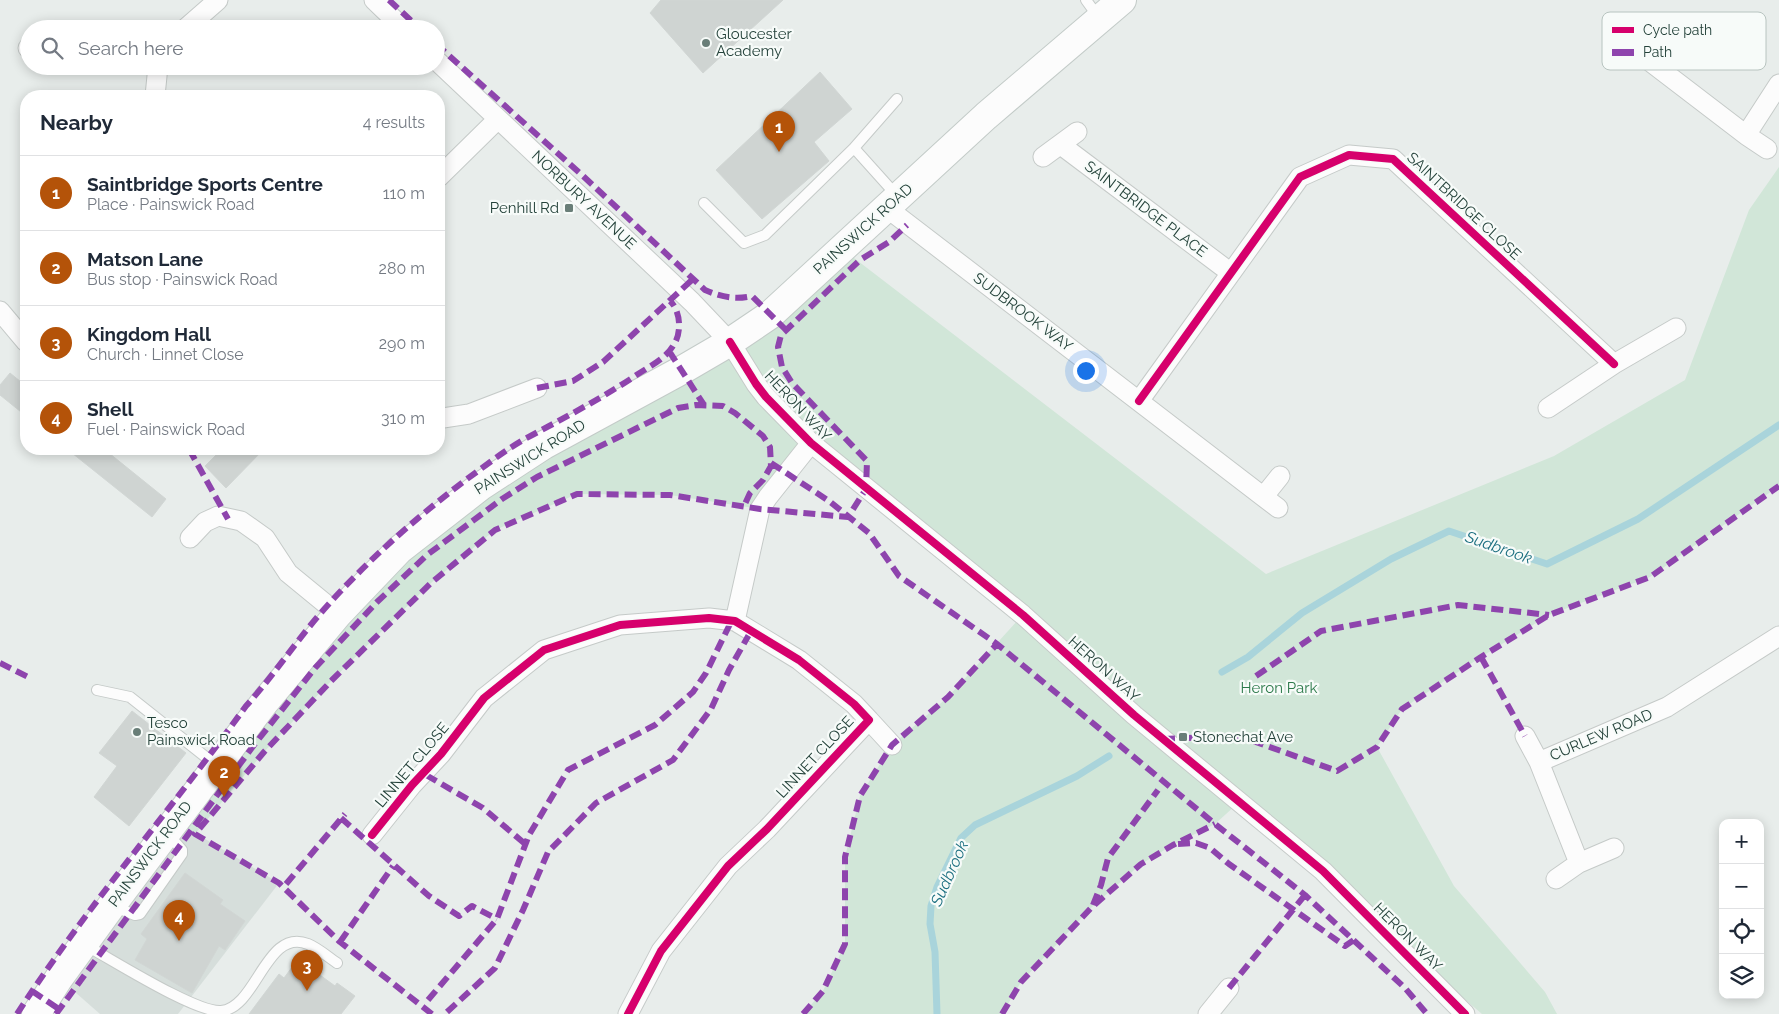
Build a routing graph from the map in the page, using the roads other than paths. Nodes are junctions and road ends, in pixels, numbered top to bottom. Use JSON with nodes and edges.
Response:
{"nodes":[{"id":1,"x":218,"y":0,"type":"edge"},
{"id":2,"x":374,"y":0,"type":"edge"},
{"id":3,"x":1122,"y":0,"type":"edge"},
{"id":4,"x":1093,"y":9,"type":"edge"},
{"id":5,"x":195,"y":20,"type":"edge"},
{"id":6,"x":395,"y":20,"type":"edge"},
{"id":7,"x":445,"y":69,"type":"edge"},
{"id":8,"x":1661,"y":70,"type":"edge"},
{"id":9,"x":157,"y":75,"type":"edge"},
{"id":10,"x":1779,"y":84,"type":"edge"},
{"id":11,"x":156,"y":90,"type":"edge"},
{"id":12,"x":897,"y":99,"type":"dead end"},
{"id":13,"x":498,"y":119,"type":"junction"},
{"id":14,"x":1077,"y":132,"type":"dead end"},
{"id":15,"x":1746,"y":135,"type":"junction"},
{"id":16,"x":1061,"y":145,"type":"junction"},
{"id":17,"x":854,"y":148,"type":"junction"},
{"id":18,"x":1767,"y":149,"type":"dead end"},
{"id":19,"x":1043,"y":157,"type":"dead end"},
{"id":20,"x":445,"y":171,"type":"edge"},
{"id":21,"x":704,"y":203,"type":"dead end"},
{"id":22,"x":892,"y":203,"type":"junction"},
{"id":23,"x":1231,"y":273,"type":"junction"},
{"id":24,"x":0,"y":310,"type":"edge"},
{"id":25,"x":1676,"y":328,"type":"dead end"},
{"id":26,"x":20,"y":335,"type":"edge"},
{"id":27,"x":730,"y":342,"type":"junction"},
{"id":28,"x":1614,"y":364,"type":"junction"},
{"id":29,"x":536,"y":388,"type":"dead end"},
{"id":30,"x":1139,"y":401,"type":"junction"},
{"id":31,"x":1548,"y":408,"type":"dead end"},
{"id":32,"x":445,"y":418,"type":"edge"},
{"id":33,"x":811,"y":443,"type":"junction"},
{"id":34,"x":1280,"y":476,"type":"dead end"},
{"id":35,"x":190,"y":538,"type":"dead end"},
{"id":36,"x":338,"y":614,"type":"junction"},
{"id":37,"x":735,"y":621,"type":"junction"},
{"id":38,"x":1779,"y":636,"type":"edge"},
{"id":39,"x":97,"y":690,"type":"dead end"},
{"id":40,"x":869,"y":720,"type":"junction"},
{"id":41,"x":1524,"y":736,"type":"dead end"},
{"id":42,"x":892,"y":745,"type":"dead end"},
{"id":43,"x":1539,"y":762,"type":"junction"},
{"id":44,"x":216,"y":766,"type":"junction"},
{"id":45,"x":372,"y":834,"type":"dead end"},
{"id":46,"x":1614,"y":848,"type":"dead end"},
{"id":47,"x":1579,"y":864,"type":"junction"},
{"id":48,"x":1556,"y":879,"type":"dead end"},
{"id":49,"x":84,"y":944,"type":"junction"},
{"id":50,"x":337,"y":963,"type":"dead end"},
{"id":51,"x":1229,"y":988,"type":"dead end"},
{"id":52,"x":36,"y":1014,"type":"edge"},
{"id":53,"x":628,"y":1014,"type":"edge"},
{"id":54,"x":1208,"y":1014,"type":"edge"},
{"id":55,"x":1465,"y":1014,"type":"edge"}],
"edges":[{"from":1,"to":5,"type":"street"},
{"from":2,"to":6,"type":"street"},
{"from":3,"to":4,"type":"main road","name":"PAINSWICK ROAD"},
{"from":4,"to":22,"type":"main road","name":"PAINSWICK ROAD"},
{"from":7,"to":13,"type":"street","name":"NORBURY AVENUE"},
{"from":8,"to":15,"type":"street"},
{"from":9,"to":11,"type":"street"},
{"from":10,"to":15,"type":"street"},
{"from":12,"to":17,"type":"lane"},
{"from":13,"to":20,"type":"street"},
{"from":13,"to":27,"type":"street","name":"NORBURY AVENUE"},
{"from":14,"to":16,"type":"street"},
{"from":15,"to":18,"type":"street"},
{"from":16,"to":19,"type":"street"},
{"from":16,"to":23,"type":"street","name":"SAINTBRIDGE PLACE"},
{"from":17,"to":21,"type":"lane"},
{"from":17,"to":22,"type":"lane"},
{"from":22,"to":27,"type":"main road","name":"PAINSWICK ROAD"},
{"from":22,"to":30,"type":"street","name":"SUDBROOK WAY"},
{"from":23,"to":28,"type":"street","name":"SAINTBRIDGE CLOSE"},
{"from":23,"to":30,"type":"street","name":"SAINTBRIDGE CLOSE"},
{"from":24,"to":26,"type":"street"},
{"from":25,"to":28,"type":"street"},
{"from":27,"to":33,"type":"street","name":"HERON WAY"},
{"from":27,"to":36,"type":"main road","name":"PAINSWICK ROAD"},
{"from":28,"to":31,"type":"street"},
{"from":29,"to":32,"type":"street"},
{"from":30,"to":34,"type":"street","name":"SUDBROOK WAY"},
{"from":33,"to":37,"type":"street"},
{"from":33,"to":55,"type":"street","name":"HERON WAY"},
{"from":35,"to":36,"type":"street"},
{"from":36,"to":44,"type":"main road","name":"PAINSWICK ROAD"},
{"from":37,"to":40,"type":"street","name":"LINNET CLOSE"},
{"from":37,"to":45,"type":"street","name":"LINNET CLOSE"},
{"from":38,"to":43,"type":"street","name":"CURLEW ROAD"},
{"from":39,"to":44,"type":"lane"},
{"from":40,"to":42,"type":"street","name":"LINNET CLOSE"},
{"from":40,"to":53,"type":"street","name":"LINNET CLOSE"},
{"from":41,"to":43,"type":"street"},
{"from":43,"to":47,"type":"street","name":"CURLEW ROAD"},
{"from":44,"to":49,"type":"main road","name":"PAINSWICK ROAD"},
{"from":46,"to":47,"type":"street"},
{"from":47,"to":48,"type":"street"},
{"from":49,"to":50,"type":"lane"},
{"from":49,"to":52,"type":"main road","name":"PAINSWICK ROAD"},
{"from":51,"to":54,"type":"street"}]}
